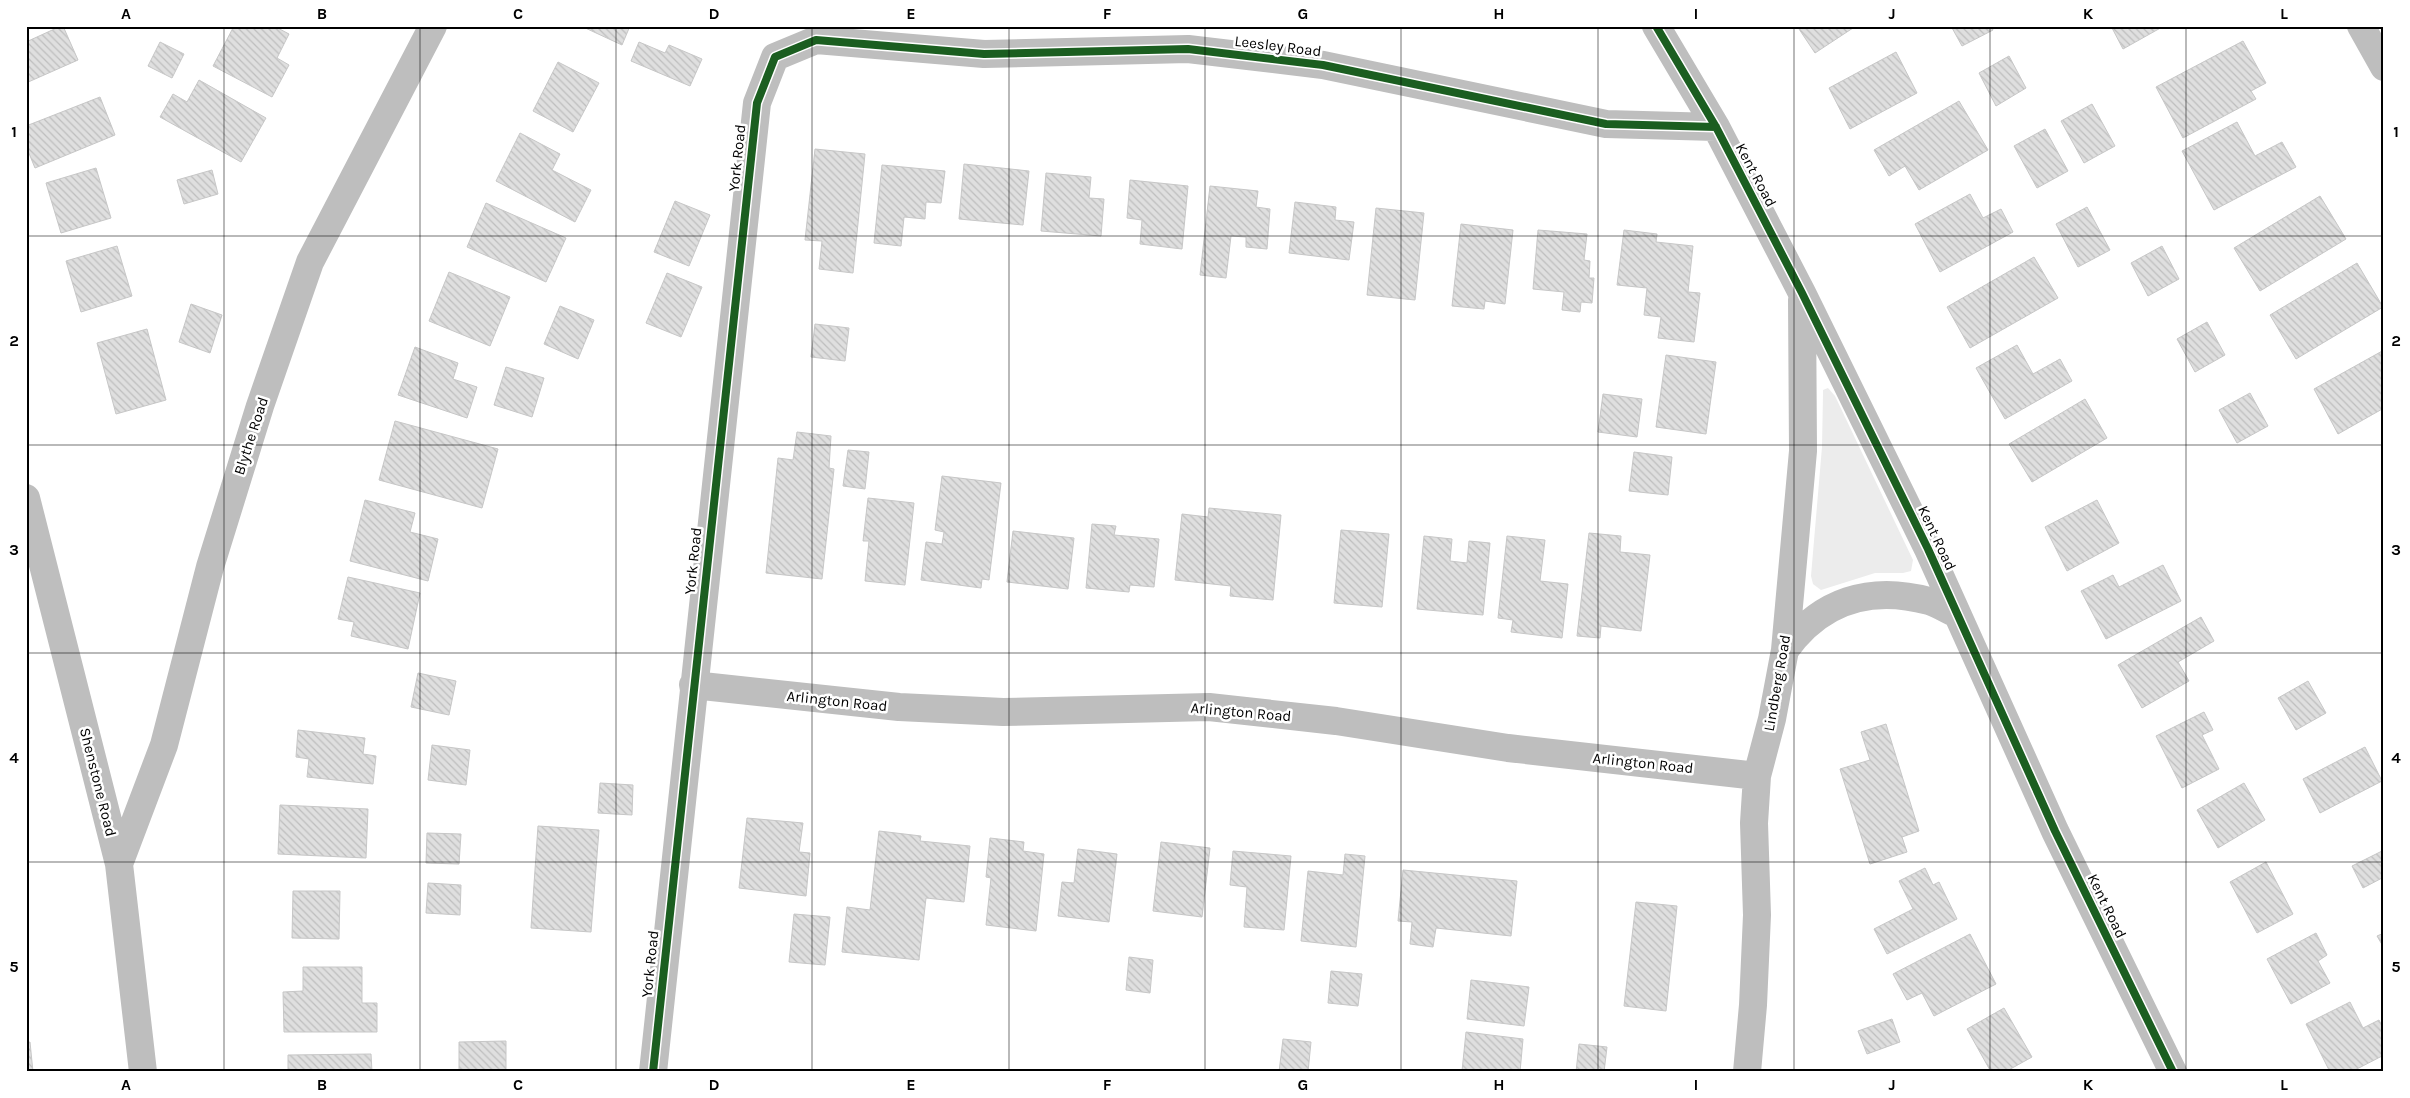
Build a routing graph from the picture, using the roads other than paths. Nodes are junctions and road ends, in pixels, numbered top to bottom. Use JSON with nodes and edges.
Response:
{"nodes":[{"id":1,"x":433,"y":26,"type":"edge"},
{"id":2,"x":1656,"y":26,"type":"edge"},
{"id":3,"x":2362,"y":26,"type":"edge"},
{"id":4,"x":775,"y":57,"type":"joint"},
{"id":5,"x":2384,"y":67,"type":"edge"},
{"id":6,"x":1716,"y":127,"type":"junction"},
{"id":7,"x":1802,"y":293,"type":"junction"},
{"id":8,"x":26,"y":498,"type":"edge"},
{"id":9,"x":1957,"y":614,"type":"junction"},
{"id":10,"x":1785,"y":650,"type":"junction"},
{"id":11,"x":693,"y":685,"type":"junction"},
{"id":12,"x":1757,"y":776,"type":"junction"},
{"id":13,"x":119,"y":864,"type":"junction"},
{"id":14,"x":143,"y":1072,"type":"edge"},
{"id":15,"x":653,"y":1072,"type":"edge"},
{"id":16,"x":1747,"y":1072,"type":"edge"},
{"id":17,"x":2173,"y":1072,"type":"edge"}],
"edges":[{"from":1,"to":13,"type":"street","name":"Blythe Road"},
{"from":2,"to":6,"type":"street","name":"Kent Road"},
{"from":3,"to":5,"type":"street"},
{"from":4,"to":6,"type":"street","name":"Leesley Road"},
{"from":4,"to":11,"type":"street","name":"York Road"},
{"from":6,"to":7,"type":"street","name":"Kent Road"},
{"from":7,"to":9,"type":"street","name":"Kent Road"},
{"from":7,"to":10,"type":"street","name":"Lindberg Road"},
{"from":8,"to":13,"type":"street","name":"Shenstone Road"},
{"from":9,"to":10,"type":"street"},
{"from":9,"to":17,"type":"street","name":"Kent Road"},
{"from":10,"to":12,"type":"street","name":"Lindberg Road"},
{"from":11,"to":12,"type":"street","name":"Arlington Road"},
{"from":11,"to":15,"type":"street","name":"York Road"},
{"from":12,"to":16,"type":"street","name":"Lindberg Road"},
{"from":13,"to":14,"type":"street","name":"Shenstone Road"}]}
